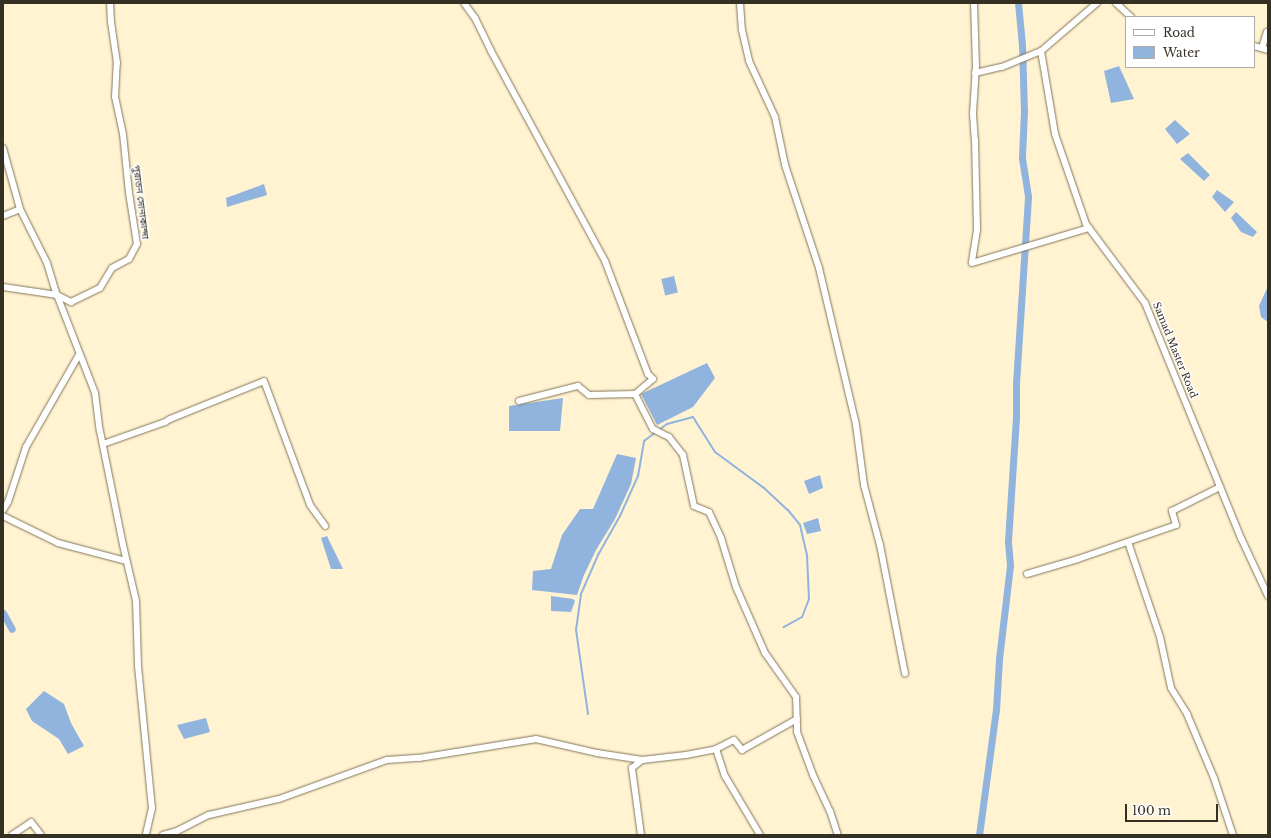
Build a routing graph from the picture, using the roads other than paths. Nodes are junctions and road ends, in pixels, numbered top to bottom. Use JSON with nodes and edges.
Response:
{"nodes":[{"id":1,"x":110,"y":3,"type":"edge"},
{"id":2,"x":464,"y":3,"type":"edge"},
{"id":3,"x":740,"y":3,"type":"edge"},
{"id":4,"x":974,"y":3,"type":"edge"},
{"id":5,"x":1097,"y":3,"type":"edge"},
{"id":6,"x":1116,"y":3,"type":"edge"},
{"id":7,"x":1130,"y":16,"type":"edge"},
{"id":8,"x":1267,"y":32,"type":"dead end"},
{"id":9,"x":1255,"y":46,"type":"edge"},
{"id":10,"x":1265,"y":49,"type":"edge"},
{"id":11,"x":1037,"y":51,"type":"junction"},
{"id":12,"x":975,"y":73,"type":"junction"},
{"id":13,"x":3,"y":148,"type":"edge"},
{"id":14,"x":20,"y":209,"type":"junction"},
{"id":15,"x":3,"y":216,"type":"edge"},
{"id":16,"x":1089,"y":228,"type":"junction"},
{"id":17,"x":3,"y":287,"type":"edge"},
{"id":18,"x":57,"y":295,"type":"junction"},
{"id":19,"x":80,"y":355,"type":"junction"},
{"id":20,"x":635,"y":394,"type":"junction"},
{"id":21,"x":519,"y":401,"type":"dead end"},
{"id":22,"x":103,"y":444,"type":"junction"},
{"id":23,"x":1220,"y":487,"type":"junction"},
{"id":24,"x":3,"y":510,"type":"edge"},
{"id":25,"x":3,"y":516,"type":"edge"},
{"id":26,"x":325,"y":526,"type":"dead end"},
{"id":27,"x":1128,"y":542,"type":"junction"},
{"id":28,"x":126,"y":560,"type":"junction"},
{"id":29,"x":1027,"y":574,"type":"dead end"},
{"id":30,"x":1268,"y":596,"type":"edge"},
{"id":31,"x":905,"y":674,"type":"dead end"},
{"id":32,"x":797,"y":719,"type":"junction"},
{"id":33,"x":716,"y":749,"type":"junction"},
{"id":34,"x":642,"y":760,"type":"junction"},
{"id":35,"x":12,"y":835,"type":"edge"},
{"id":36,"x":41,"y":835,"type":"edge"},
{"id":37,"x":146,"y":835,"type":"edge"},
{"id":38,"x":163,"y":835,"type":"edge"},
{"id":39,"x":641,"y":835,"type":"edge"},
{"id":40,"x":760,"y":835,"type":"edge"},
{"id":41,"x":838,"y":835,"type":"edge"},
{"id":42,"x":1233,"y":835,"type":"edge"}],
"edges":[{"from":1,"to":18,"type":"street","name":"পুরাতন সোনাকান্দা"},
{"from":2,"to":20,"type":"street"},
{"from":3,"to":31,"type":"street"},
{"from":4,"to":12,"type":"street"},
{"from":5,"to":11,"type":"street"},
{"from":6,"to":7,"type":"street"},
{"from":8,"to":10,"type":"street"},
{"from":9,"to":10,"type":"street"},
{"from":11,"to":12,"type":"street"},
{"from":11,"to":16,"type":"street","name":"Samad Master Road"},
{"from":12,"to":16,"type":"street"},
{"from":13,"to":14,"type":"street"},
{"from":14,"to":15,"type":"street"},
{"from":14,"to":18,"type":"street"},
{"from":16,"to":23,"type":"street","name":"Samad Master Road"},
{"from":17,"to":18,"type":"street","name":"পুরাতন সোনাকান্দা"},
{"from":18,"to":19,"type":"street"},
{"from":19,"to":22,"type":"street"},
{"from":19,"to":24,"type":"street"},
{"from":20,"to":21,"type":"street"},
{"from":20,"to":32,"type":"street"},
{"from":22,"to":26,"type":"street"},
{"from":22,"to":28,"type":"street"},
{"from":23,"to":27,"type":"street"},
{"from":23,"to":30,"type":"street","name":"Samad Master Road"},
{"from":25,"to":28,"type":"street"},
{"from":27,"to":29,"type":"street"},
{"from":27,"to":42,"type":"street"},
{"from":28,"to":37,"type":"street"},
{"from":32,"to":33,"type":"street"},
{"from":32,"to":41,"type":"street"},
{"from":33,"to":34,"type":"street"},
{"from":33,"to":40,"type":"street"},
{"from":34,"to":38,"type":"street"},
{"from":34,"to":39,"type":"street"},
{"from":35,"to":36,"type":"street"}]}
